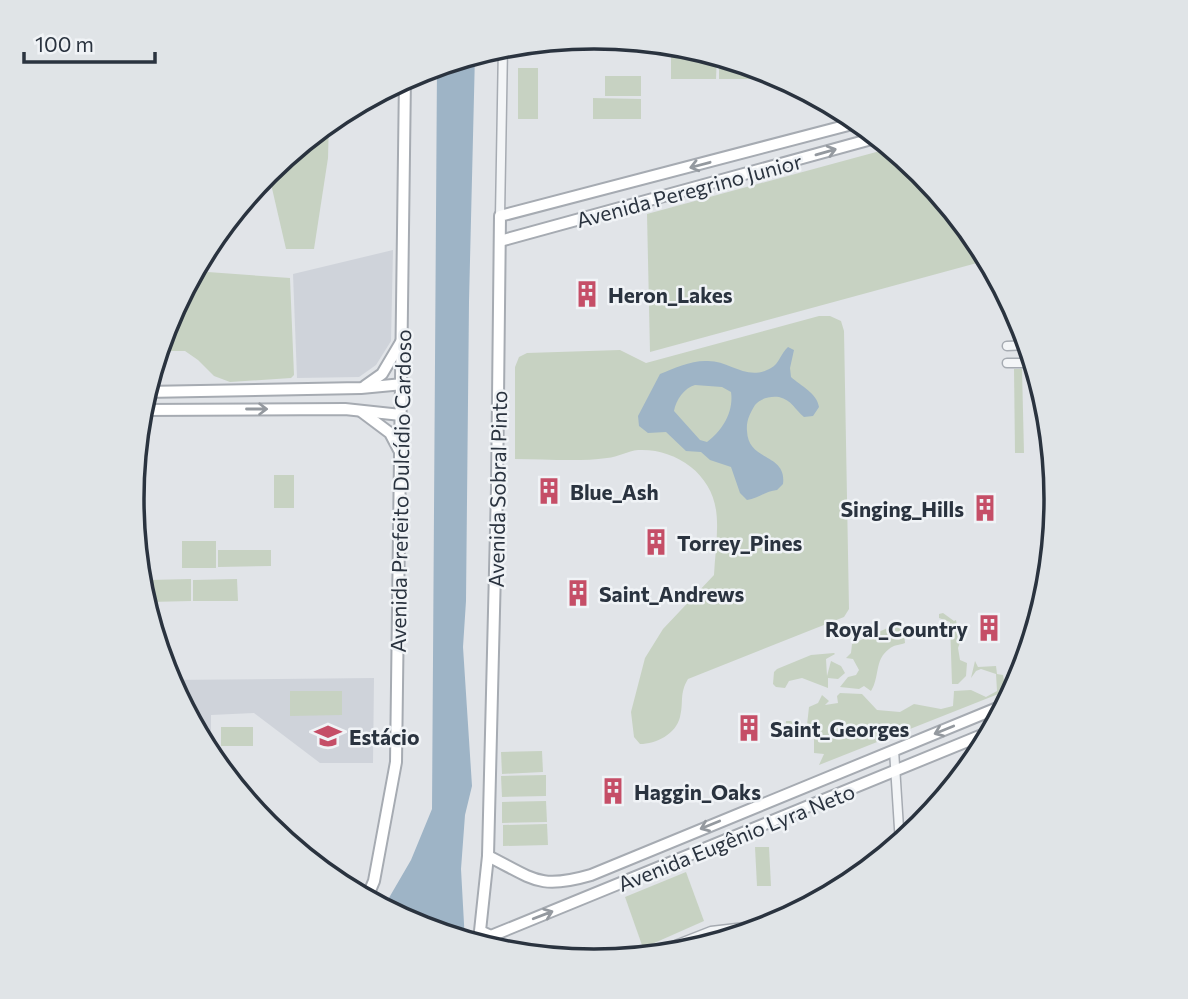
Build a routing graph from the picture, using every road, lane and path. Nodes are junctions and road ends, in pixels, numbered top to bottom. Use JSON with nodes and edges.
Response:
{"nodes":[{"id":1,"x":503,"y":59,"type":"edge"},
{"id":2,"x":405,"y":91,"type":"edge"},
{"id":3,"x":845,"y":126,"type":"edge"},
{"id":4,"x":866,"y":141,"type":"edge"},
{"id":5,"x":733,"y":156,"type":"junction"},
{"id":6,"x":739,"y":177,"type":"junction"},
{"id":7,"x":602,"y":190,"type":"junction"},
{"id":8,"x":607,"y":212,"type":"junction"},
{"id":9,"x":500,"y":216,"type":"junction"},
{"id":10,"x":500,"y":241,"type":"junction"},
{"id":11,"x":403,"y":337,"type":"junction"},
{"id":12,"x":1007,"y":346,"type":"dead end"},
{"id":13,"x":1017,"y":346,"type":"edge"},
{"id":14,"x":1007,"y":363,"type":"dead end"},
{"id":15,"x":1023,"y":363,"type":"edge"},
{"id":16,"x":403,"y":384,"type":"junction"},
{"id":17,"x":314,"y":388,"type":"junction"},
{"id":18,"x":362,"y":388,"type":"junction"},
{"id":19,"x":157,"y":392,"type":"edge"},
{"id":20,"x":211,"y":392,"type":"junction"},
{"id":21,"x":314,"y":409,"type":"junction"},
{"id":22,"x":152,"y":410,"type":"edge"},
{"id":23,"x":210,"y":410,"type":"junction"},
{"id":24,"x":360,"y":410,"type":"junction"},
{"id":25,"x":401,"y":415,"type":"junction"},
{"id":26,"x":400,"y":454,"type":"junction"},
{"id":27,"x":992,"y":710,"type":"edge"},
{"id":28,"x":976,"y":738,"type":"edge"},
{"id":29,"x":894,"y":750,"type":"junction"},
{"id":30,"x":896,"y":772,"type":"junction"},
{"id":31,"x":746,"y":811,"type":"junction"},
{"id":32,"x":754,"y":830,"type":"junction"},
{"id":33,"x":899,"y":830,"type":"edge"},
{"id":34,"x":488,"y":856,"type":"junction"},
{"id":35,"x":591,"y":875,"type":"junction"},
{"id":36,"x":370,"y":891,"type":"edge"},
{"id":37,"x":597,"y":894,"type":"junction"},
{"id":38,"x":731,"y":929,"type":"edge"},
{"id":39,"x":480,"y":931,"type":"joint"},
{"id":40,"x":693,"y":939,"type":"edge"}],
"edges":[{"from":1,"to":9,"type":"street","name":"Avenida Sobral Pinto"},
{"from":2,"to":11,"type":"street","name":"Avenida Prefeito Dulcídio Cardoso"},
{"from":3,"to":5,"type":"street","name":"Avenida Peregrino Junior"},
{"from":6,"to":4,"type":"street","name":"Avenida Peregrino Junior","one_way":true},
{"from":5,"to":6,"type":"street"},
{"from":5,"to":7,"type":"street","name":"Avenida Peregrino Junior","one_way":true},
{"from":6,"to":8,"type":"street","name":"Avenida Peregrino Junior"},
{"from":7,"to":8,"type":"street"},
{"from":7,"to":9,"type":"street","name":"Avenida Peregrino Junior"},
{"from":8,"to":10,"type":"street","name":"Avenida Peregrino Junior"},
{"from":9,"to":10,"type":"street","name":"Avenida Sobral Pinto"},
{"from":10,"to":34,"type":"street","name":"Avenida Sobral Pinto"},
{"from":11,"to":16,"type":"street","name":"Avenida Prefeito Dulcídio Cardoso"},
{"from":11,"to":18,"type":"street"},
{"from":12,"to":13,"type":"street"},
{"from":14,"to":15,"type":"street"},
{"from":16,"to":18,"type":"street"},
{"from":16,"to":25,"type":"street","name":"Avenida Prefeito Dulcídio Cardoso"},
{"from":17,"to":18,"type":"street"},
{"from":17,"to":20,"type":"street"},
{"from":17,"to":21,"type":"street"},
{"from":19,"to":20,"type":"street"},
{"from":20,"to":23,"type":"street"},
{"from":23,"to":21,"type":"street","one_way":true},
{"from":21,"to":24,"type":"street"},
{"from":22,"to":23,"type":"street"},
{"from":24,"to":25,"type":"street"},
{"from":24,"to":26,"type":"street"},
{"from":25,"to":26,"type":"street","name":"Avenida Prefeito Dulcídio Cardoso"},
{"from":26,"to":36,"type":"street","name":"Avenida Prefeito Dulcídio Cardoso"},
{"from":27,"to":29,"type":"street","name":"Avenida Eugênio Lyra Neto","one_way":true},
{"from":28,"to":30,"type":"street","name":"Avenida Eugênio Lyra Neto"},
{"from":29,"to":30,"type":"street"},
{"from":29,"to":31,"type":"street","name":"Avenida Eugênio Lyra Neto"},
{"from":30,"to":32,"type":"street","name":"Avenida Eugênio Lyra Neto"},
{"from":30,"to":33,"type":"street"},
{"from":31,"to":32,"type":"street"},
{"from":31,"to":35,"type":"street","name":"Avenida Eugênio Lyra Neto","one_way":true},
{"from":32,"to":37,"type":"street","name":"Avenida Eugênio Lyra Neto"},
{"from":34,"to":35,"type":"street","name":"Avenida Eugênio Lyra Neto"},
{"from":34,"to":39,"type":"street","name":"Avenida Sobral Pinto"},
{"from":35,"to":37,"type":"street"},
{"from":39,"to":37,"type":"street","name":"Avenida Eugênio Lyra Neto","one_way":true},
{"from":38,"to":40,"type":"street"}]}
